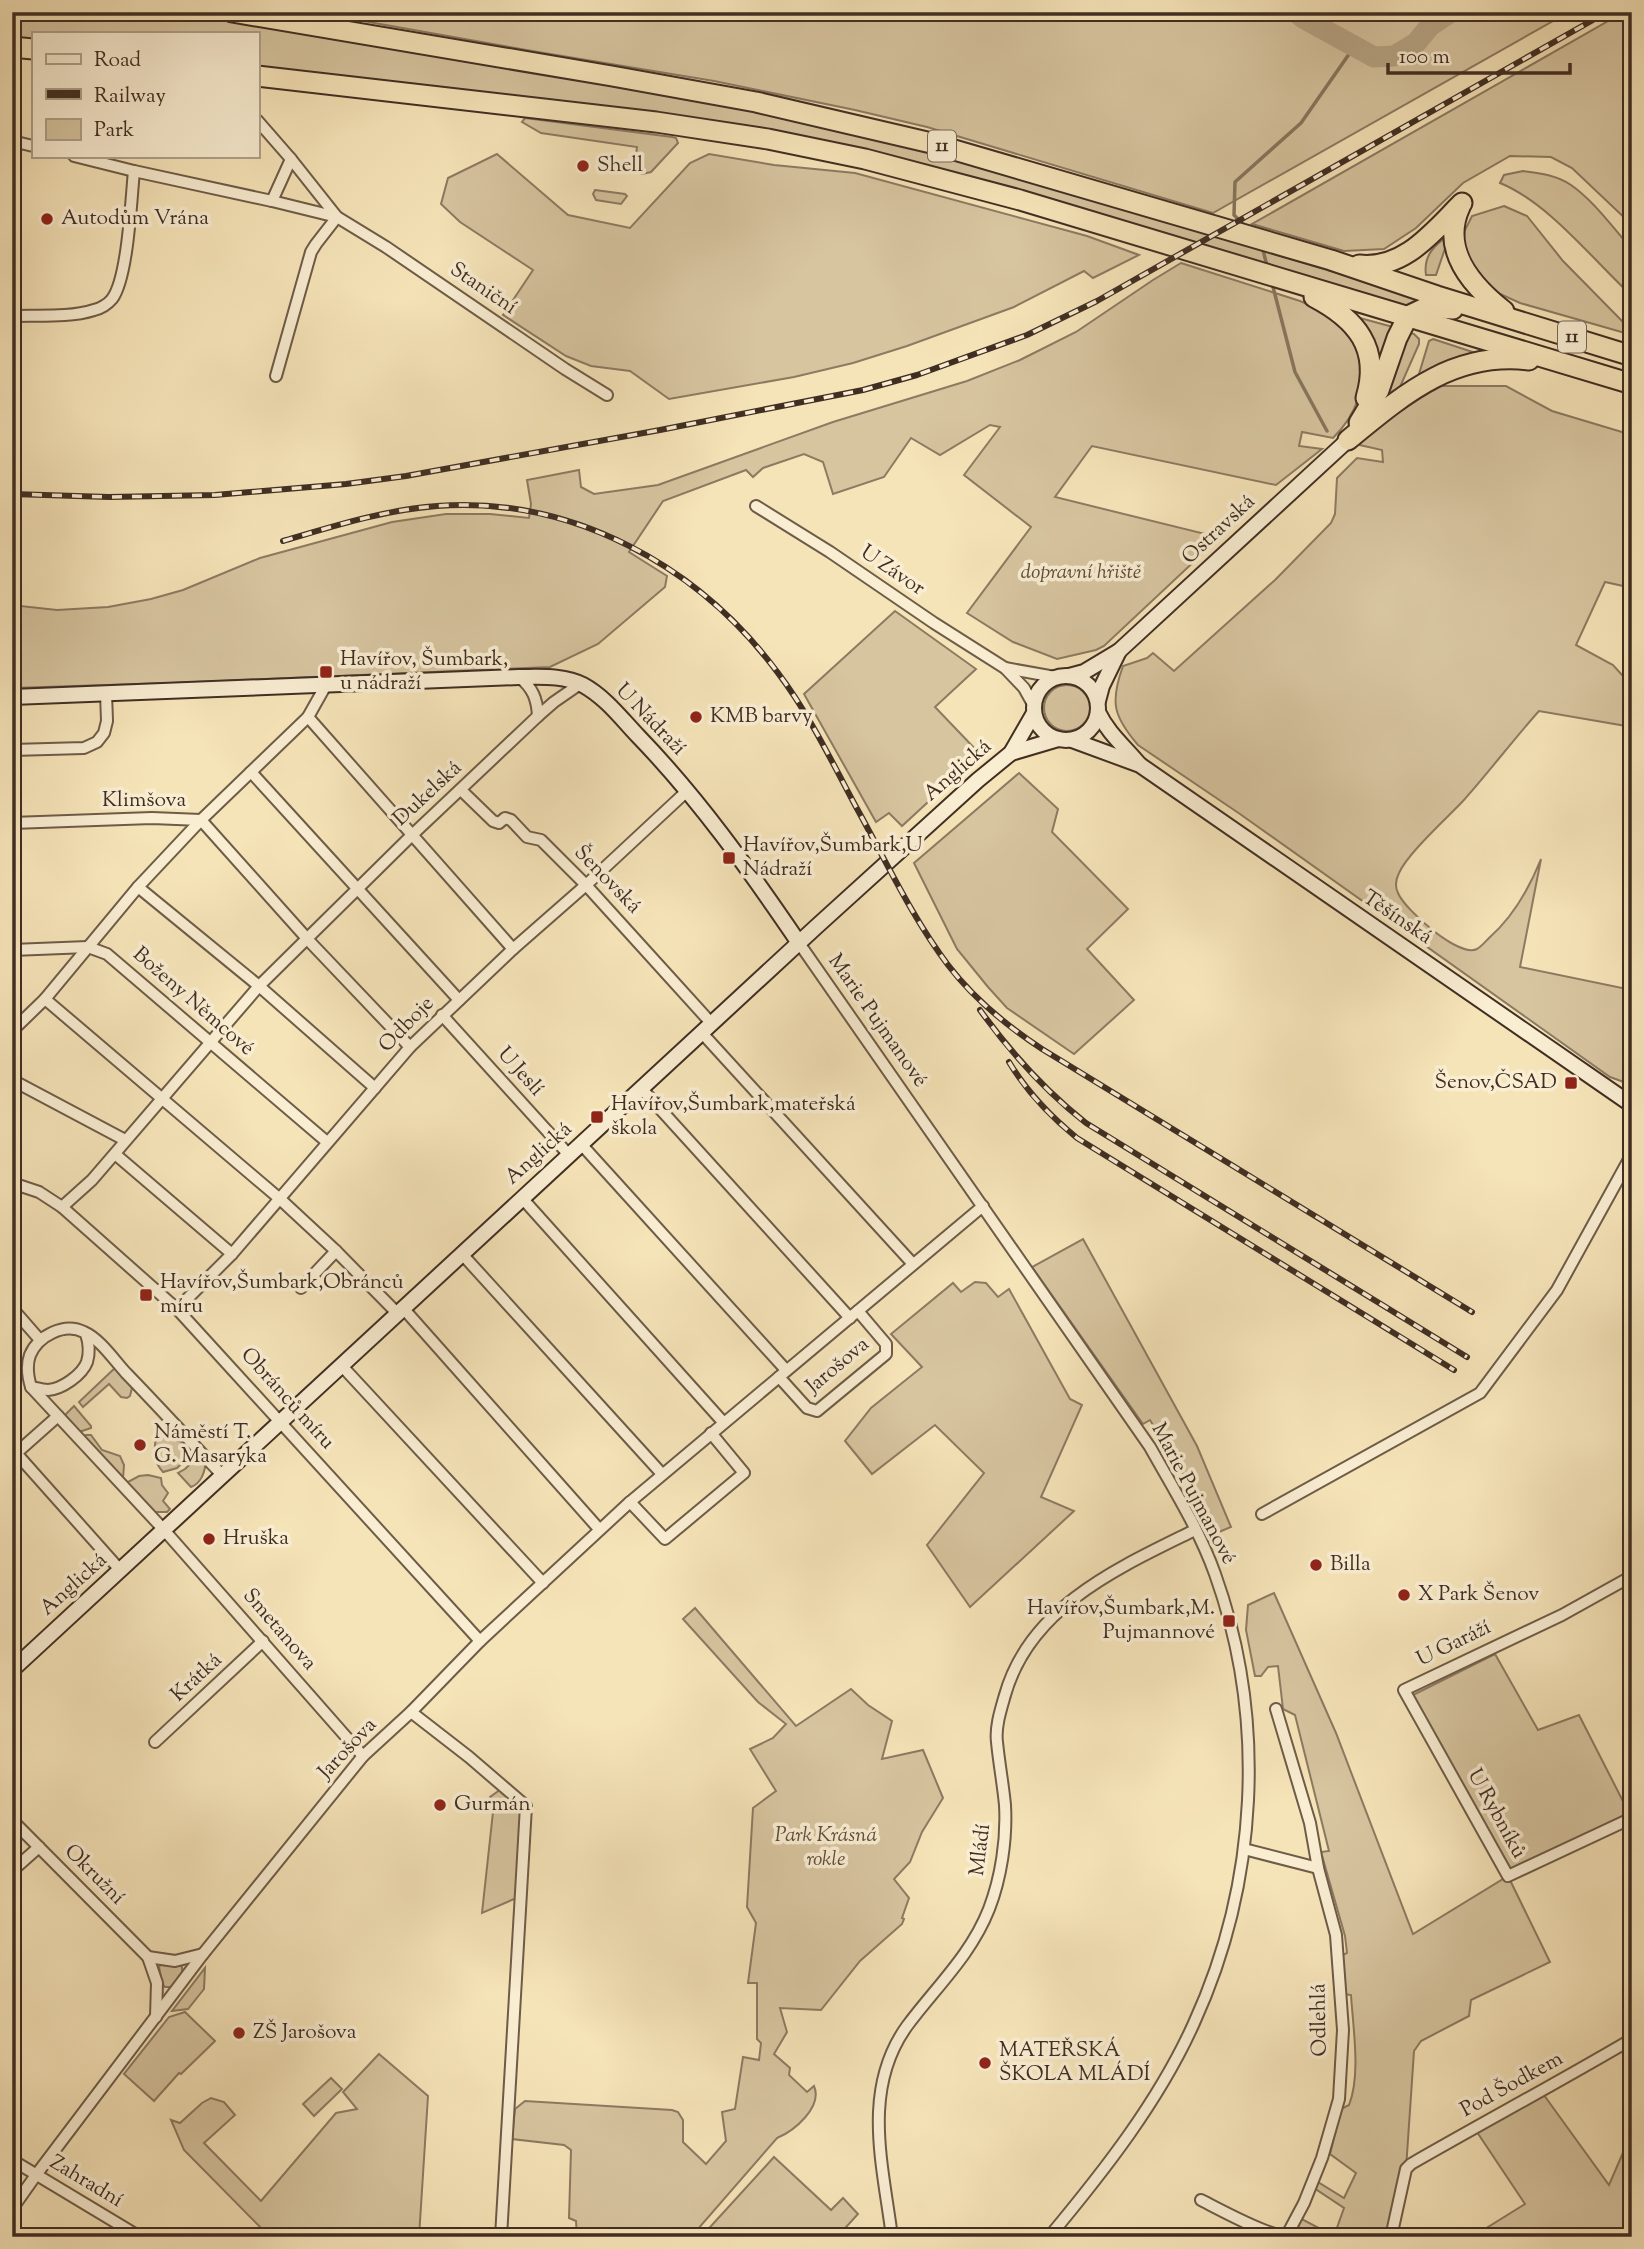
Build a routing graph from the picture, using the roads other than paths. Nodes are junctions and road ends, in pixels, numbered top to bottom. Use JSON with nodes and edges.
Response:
{"nodes":[{"id":1,"x":232,"y":12,"type":"edge"},
{"id":2,"x":12,"y":47,"type":"edge"},
{"id":3,"x":32,"y":49,"type":"edge"},
{"id":4,"x":259,"y":76,"type":"edge"},
{"id":5,"x":259,"y":122,"type":"edge"},
{"id":6,"x":12,"y":141,"type":"edge"},
{"id":7,"x":32,"y":146,"type":"edge"},
{"id":8,"x":82,"y":158,"type":"edge"},
{"id":9,"x":291,"y":159,"type":"junction"},
{"id":10,"x":134,"y":171,"type":"junction"},
{"id":11,"x":272,"y":201,"type":"junction"},
{"id":12,"x":337,"y":217,"type":"junction"},
{"id":13,"x":1331,"y":260,"type":"junction"},
{"id":14,"x":1276,"y":277,"type":"junction"},
{"id":15,"x":12,"y":316,"type":"edge"},
{"id":16,"x":1408,"y":316,"type":"junction"},
{"id":17,"x":1513,"y":319,"type":"junction"},
{"id":18,"x":1632,"y":356,"type":"edge"},
{"id":19,"x":1566,"y":364,"type":"junction"},
{"id":20,"x":276,"y":376,"type":"dead end"},
{"id":21,"x":1632,"y":384,"type":"edge"},
{"id":22,"x":607,"y":395,"type":"dead end"},
{"id":23,"x":1351,"y":435,"type":"junction"},
{"id":24,"x":757,"y":506,"type":"dead end"},
{"id":25,"x":1119,"y":651,"type":"junction"},
{"id":26,"x":1004,"y":668,"type":"junction"},
{"id":27,"x":519,"y":677,"type":"junction"},
{"id":28,"x":1062,"y":677,"type":"junction"},
{"id":29,"x":580,"y":684,"type":"junction"},
{"id":30,"x":326,"y":685,"type":"junction"},
{"id":31,"x":106,"y":693,"type":"junction"},
{"id":32,"x":12,"y":697,"type":"edge"},
{"id":33,"x":1098,"y":706,"type":"junction"},
{"id":34,"x":1034,"y":709,"type":"junction"},
{"id":35,"x":538,"y":716,"type":"junction"},
{"id":36,"x":308,"y":717,"type":"junction"},
{"id":37,"x":1065,"y":739,"type":"junction"},
{"id":38,"x":12,"y":750,"type":"edge"},
{"id":39,"x":1011,"y":753,"type":"junction"},
{"id":40,"x":1140,"y":765,"type":"junction"},
{"id":41,"x":251,"y":772,"type":"junction"},
{"id":42,"x":461,"y":790,"type":"junction"},
{"id":43,"x":687,"y":791,"type":"junction"},
{"id":44,"x":201,"y":820,"type":"junction"},
{"id":45,"x":12,"y":823,"type":"edge"},
{"id":46,"x":411,"y":836,"type":"junction"},
{"id":47,"x":586,"y":885,"type":"junction"},
{"id":48,"x":138,"y":887,"type":"junction"},
{"id":49,"x":357,"y":889,"type":"junction"},
{"id":50,"x":307,"y":939,"type":"junction"},
{"id":51,"x":799,"y":943,"type":"junction"},
{"id":52,"x":88,"y":947,"type":"junction"},
{"id":53,"x":513,"y":949,"type":"junction"},
{"id":54,"x":12,"y":950,"type":"edge"},
{"id":55,"x":259,"y":986,"type":"junction"},
{"id":56,"x":44,"y":999,"type":"junction"},
{"id":57,"x":459,"y":1000,"type":"junction"},
{"id":58,"x":442,"y":1015,"type":"junction"},
{"id":59,"x":707,"y":1029,"type":"junction"},
{"id":60,"x":12,"y":1031,"type":"edge"},
{"id":61,"x":210,"y":1042,"type":"junction"},
{"id":62,"x":410,"y":1047,"type":"junction"},
{"id":63,"x":12,"y":1080,"type":"edge"},
{"id":64,"x":375,"y":1088,"type":"junction"},
{"id":65,"x":642,"y":1089,"type":"junction"},
{"id":66,"x":161,"y":1098,"type":"junction"},
{"id":67,"x":1632,"y":1105,"type":"edge"},
{"id":68,"x":125,"y":1140,"type":"junction"},
{"id":69,"x":327,"y":1142,"type":"junction"},
{"id":70,"x":582,"y":1144,"type":"junction"},
{"id":71,"x":115,"y":1154,"type":"junction"},
{"id":72,"x":1632,"y":1154,"type":"edge"},
{"id":73,"x":569,"y":1155,"type":"junction"},
{"id":74,"x":12,"y":1183,"type":"edge"},
{"id":75,"x":522,"y":1198,"type":"junction"},
{"id":76,"x":279,"y":1199,"type":"junction"},
{"id":77,"x":62,"y":1206,"type":"junction"},
{"id":78,"x":984,"y":1206,"type":"junction"},
{"id":79,"x":337,"y":1251,"type":"junction"},
{"id":80,"x":232,"y":1254,"type":"junction"},
{"id":81,"x":461,"y":1254,"type":"junction"},
{"id":82,"x":913,"y":1264,"type":"junction"},
{"id":83,"x":300,"y":1289,"type":"dead end"},
{"id":84,"x":12,"y":1308,"type":"edge"},
{"id":85,"x":177,"y":1309,"type":"junction"},
{"id":86,"x":400,"y":1310,"type":"junction"},
{"id":87,"x":854,"y":1315,"type":"junction"},
{"id":88,"x":86,"y":1332,"type":"junction"},
{"id":89,"x":40,"y":1340,"type":"junction"},
{"id":90,"x":341,"y":1365,"type":"junction"},
{"id":91,"x":783,"y":1373,"type":"junction"},
{"id":92,"x":31,"y":1387,"type":"junction"},
{"id":93,"x":58,"y":1416,"type":"junction"},
{"id":94,"x":282,"y":1422,"type":"junction"},
{"id":95,"x":723,"y":1422,"type":"junction"},
{"id":96,"x":711,"y":1433,"type":"junction"},
{"id":97,"x":14,"y":1455,"type":"edge"},
{"id":98,"x":662,"y":1474,"type":"junction"},
{"id":99,"x":223,"y":1476,"type":"junction"},
{"id":100,"x":630,"y":1502,"type":"junction"},
{"id":101,"x":1262,"y":1514,"type":"dead end"},
{"id":102,"x":600,"y":1529,"type":"junction"},
{"id":103,"x":1195,"y":1530,"type":"junction"},
{"id":104,"x":165,"y":1531,"type":"junction"},
{"id":105,"x":121,"y":1571,"type":"junction"},
{"id":106,"x":1632,"y":1576,"type":"edge"},
{"id":107,"x":543,"y":1583,"type":"junction"},
{"id":108,"x":263,"y":1641,"type":"junction"},
{"id":109,"x":480,"y":1641,"type":"junction"},
{"id":110,"x":12,"y":1670,"type":"edge"},
{"id":111,"x":1404,"y":1690,"type":"joint"},
{"id":112,"x":1276,"y":1709,"type":"dead end"},
{"id":113,"x":411,"y":1712,"type":"junction"},
{"id":114,"x":155,"y":1742,"type":"dead end"},
{"id":115,"x":363,"y":1756,"type":"junction"},
{"id":116,"x":1632,"y":1818,"type":"edge"},
{"id":117,"x":12,"y":1820,"type":"edge"},
{"id":118,"x":39,"y":1847,"type":"junction"},
{"id":119,"x":1244,"y":1849,"type":"junction"},
{"id":120,"x":1318,"y":1868,"type":"junction"},
{"id":121,"x":12,"y":1871,"type":"edge"},
{"id":122,"x":203,"y":1954,"type":"junction"},
{"id":123,"x":148,"y":1957,"type":"junction"},
{"id":124,"x":156,"y":2017,"type":"junction"},
{"id":125,"x":1632,"y":2039,"type":"edge"},
{"id":126,"x":12,"y":2160,"type":"edge"},
{"id":127,"x":36,"y":2175,"type":"junction"},
{"id":128,"x":1201,"y":2200,"type":"dead end"},
{"id":129,"x":12,"y":2209,"type":"edge"},
{"id":130,"x":140,"y":2237,"type":"edge"},
{"id":131,"x":501,"y":2237,"type":"edge"},
{"id":132,"x":892,"y":2237,"type":"edge"},
{"id":133,"x":1049,"y":2237,"type":"edge"},
{"id":134,"x":1391,"y":2237,"type":"edge"}],
"edges":[{"from":1,"to":13,"type":"highway","number":"11"},
{"from":2,"to":3,"type":"highway"},
{"from":4,"to":14,"type":"highway","number":"11"},
{"from":5,"to":9,"type":"street","name":"Staniční"},
{"from":6,"to":7,"type":"street"},
{"from":8,"to":10,"type":"street","name":"Staniční"},
{"from":9,"to":11,"type":"street"},
{"from":9,"to":12,"type":"street","name":"Staniční"},
{"from":10,"to":11,"type":"street","name":"Staniční"},
{"from":10,"to":15,"type":"street"},
{"from":11,"to":12,"type":"street","name":"Staniční"},
{"from":12,"to":20,"type":"street"},
{"from":12,"to":22,"type":"street","name":"Staniční"},
{"from":13,"to":17,"type":"highway","number":"11"},
{"from":13,"to":17,"type":"highway"},
{"from":14,"to":16,"type":"highway","number":"11"},
{"from":14,"to":23,"type":"highway"},
{"from":16,"to":17,"type":"highway"},
{"from":16,"to":19,"type":"highway","number":"11"},
{"from":16,"to":23,"type":"highway"},
{"from":17,"to":18,"type":"highway","number":"11"},
{"from":19,"to":21,"type":"highway","number":"11"},
{"from":19,"to":23,"type":"highway"},
{"from":23,"to":25,"type":"street","name":"Ostravská"},
{"from":24,"to":26,"type":"street","name":"U Závor"},
{"from":25,"to":28,"type":"street","name":"Ostravská"},
{"from":25,"to":33,"type":"street","name":"Ostravská"},
{"from":26,"to":28,"type":"street","name":"U Závor"},
{"from":26,"to":34,"type":"street","name":"U Závor"},
{"from":27,"to":29,"type":"street","name":"U Nádraží"},
{"from":27,"to":30,"type":"street","name":"U Nádraží"},
{"from":27,"to":35,"type":"street"},
{"from":28,"to":33,"type":"street"},
{"from":28,"to":34,"type":"street"},
{"from":29,"to":35,"type":"street","name":"Dukelská"},
{"from":29,"to":43,"type":"street","name":"U Nádraží"},
{"from":30,"to":31,"type":"street","name":"U Nádraží"},
{"from":30,"to":36,"type":"street"},
{"from":31,"to":32,"type":"street","name":"U Nádraží"},
{"from":31,"to":38,"type":"street"},
{"from":33,"to":37,"type":"street"},
{"from":33,"to":40,"type":"street","name":"Těšínská"},
{"from":34,"to":37,"type":"street"},
{"from":34,"to":39,"type":"street","name":"Anglická"},
{"from":35,"to":42,"type":"street","name":"Dukelská"},
{"from":36,"to":41,"type":"street"},
{"from":36,"to":46,"type":"street"},
{"from":37,"to":39,"type":"street","name":"Anglická"},
{"from":37,"to":40,"type":"street","name":"Těšínská"},
{"from":39,"to":51,"type":"street","name":"Anglická"},
{"from":40,"to":67,"type":"street","name":"Těšínská"},
{"from":41,"to":44,"type":"street"},
{"from":41,"to":49,"type":"street"},
{"from":42,"to":46,"type":"street","name":"Dukelská"},
{"from":42,"to":47,"type":"street","name":"Šenovská"},
{"from":43,"to":47,"type":"street","name":"Odboje"},
{"from":43,"to":51,"type":"street","name":"U Nádraží"},
{"from":44,"to":45,"type":"street","name":"Klimšova"},
{"from":44,"to":48,"type":"street"},
{"from":44,"to":50,"type":"street","name":"Klimšova"},
{"from":46,"to":49,"type":"street","name":"Dukelská"},
{"from":46,"to":53,"type":"street"},
{"from":47,"to":53,"type":"street","name":"Odboje"},
{"from":47,"to":59,"type":"street","name":"Šenovská"},
{"from":48,"to":52,"type":"street"},
{"from":48,"to":55,"type":"street"},
{"from":49,"to":50,"type":"street","name":"Dukelská"},
{"from":49,"to":57,"type":"street"},
{"from":50,"to":55,"type":"street","name":"Dukelská"},
{"from":50,"to":62,"type":"street"},
{"from":51,"to":59,"type":"street","name":"Anglická"},
{"from":51,"to":78,"type":"street","name":"Marie Pujmanové"},
{"from":52,"to":54,"type":"street"},
{"from":52,"to":56,"type":"street"},
{"from":52,"to":61,"type":"street","name":"Boženy Němcové"},
{"from":53,"to":57,"type":"street","name":"Odboje"},
{"from":55,"to":61,"type":"street","name":"Dukelská"},
{"from":55,"to":64,"type":"street"},
{"from":56,"to":60,"type":"street"},
{"from":56,"to":66,"type":"street"},
{"from":57,"to":58,"type":"street","name":"Odboje"},
{"from":58,"to":62,"type":"street","name":"Odboje"},
{"from":58,"to":73,"type":"street","name":"U Jeslí"},
{"from":59,"to":65,"type":"street","name":"Anglická"},
{"from":59,"to":82,"type":"street","name":"Šenovská"},
{"from":61,"to":66,"type":"street","name":"Dukelská"},
{"from":61,"to":69,"type":"street","name":"Boženy Němcové"},
{"from":62,"to":64,"type":"street","name":"Odboje"},
{"from":63,"to":68,"type":"street"},
{"from":64,"to":69,"type":"street","name":"Odboje"},
{"from":65,"to":70,"type":"street","name":"Anglická"},
{"from":65,"to":87,"type":"street"},
{"from":66,"to":68,"type":"street","name":"Dukelská"},
{"from":66,"to":76,"type":"street"},
{"from":68,"to":71,"type":"street","name":"Dukelská"},
{"from":69,"to":76,"type":"street","name":"Odboje"},
{"from":70,"to":73,"type":"street","name":"Anglická"},
{"from":70,"to":91,"type":"street"},
{"from":71,"to":77,"type":"street","name":"Dukelská"},
{"from":71,"to":80,"type":"street"},
{"from":72,"to":101,"type":"street"},
{"from":73,"to":75,"type":"street","name":"Anglická"},
{"from":74,"to":77,"type":"street","name":"Obránců míru"},
{"from":75,"to":81,"type":"street","name":"Anglická"},
{"from":75,"to":95,"type":"street"},
{"from":76,"to":79,"type":"street"},
{"from":76,"to":80,"type":"street","name":"Odboje"},
{"from":77,"to":85,"type":"street","name":"Obránců míru"},
{"from":78,"to":82,"type":"street","name":"Jarošova"},
{"from":78,"to":103,"type":"street","name":"Marie Pujmanové"},
{"from":79,"to":83,"type":"street"},
{"from":79,"to":86,"type":"street"},
{"from":80,"to":85,"type":"street","name":"Odboje"},
{"from":81,"to":86,"type":"street","name":"Anglická"},
{"from":81,"to":98,"type":"street"},
{"from":82,"to":87,"type":"street","name":"Jarošova"},
{"from":84,"to":89,"type":"street"},
{"from":85,"to":94,"type":"street","name":"Obránců míru"},
{"from":86,"to":90,"type":"street","name":"Anglická"},
{"from":86,"to":102,"type":"street"},
{"from":87,"to":91,"type":"street","name":"Jarošova"},
{"from":87,"to":91,"type":"street","name":"Jarošova"},
{"from":88,"to":89,"type":"street"},
{"from":88,"to":92,"type":"street"},
{"from":88,"to":99,"type":"street"},
{"from":89,"to":92,"type":"street"},
{"from":90,"to":94,"type":"street","name":"Anglická"},
{"from":90,"to":107,"type":"street"},
{"from":91,"to":95,"type":"street","name":"Jarošova"},
{"from":92,"to":93,"type":"street","name":"Smetanova"},
{"from":93,"to":97,"type":"street"},
{"from":93,"to":104,"type":"street","name":"Smetanova"},
{"from":94,"to":99,"type":"street","name":"Anglická"},
{"from":94,"to":109,"type":"street","name":"Obránců míru"},
{"from":95,"to":96,"type":"street","name":"Jarošova"},
{"from":96,"to":98,"type":"street","name":"Jarošova"},
{"from":96,"to":100,"type":"street"},
{"from":97,"to":105,"type":"street"},
{"from":98,"to":100,"type":"street","name":"Jarošova"},
{"from":99,"to":104,"type":"street","name":"Anglická"},
{"from":100,"to":102,"type":"street","name":"Jarošova"},
{"from":102,"to":107,"type":"street","name":"Jarošova"},
{"from":103,"to":119,"type":"street","name":"Marie Pujmanové"},
{"from":103,"to":132,"type":"street","name":"Mládí"},
{"from":104,"to":105,"type":"street","name":"Anglická"},
{"from":104,"to":108,"type":"street","name":"Smetanova"},
{"from":105,"to":110,"type":"street","name":"Anglická"},
{"from":106,"to":111,"type":"street","name":"U Garáží"},
{"from":107,"to":109,"type":"street","name":"Jarošova"},
{"from":108,"to":114,"type":"street","name":"Krátká"},
{"from":108,"to":115,"type":"street","name":"Smetanova"},
{"from":109,"to":113,"type":"street","name":"Jarošova"},
{"from":111,"to":116,"type":"street","name":"U Rybníků"},
{"from":112,"to":120,"type":"street","name":"Odlehlá"},
{"from":113,"to":115,"type":"street","name":"Jarošova"},
{"from":113,"to":131,"type":"street"},
{"from":115,"to":122,"type":"street","name":"Jarošova"},
{"from":117,"to":118,"type":"street","name":"Okružní"},
{"from":118,"to":121,"type":"street"},
{"from":118,"to":123,"type":"street","name":"Okružní"},
{"from":119,"to":120,"type":"street"},
{"from":119,"to":133,"type":"street","name":"Marie Pujmanové"},
{"from":120,"to":128,"type":"street","name":"Odlehlá"},
{"from":122,"to":123,"type":"street"},
{"from":122,"to":124,"type":"street","name":"Jarošova"},
{"from":123,"to":124,"type":"street"},
{"from":124,"to":127,"type":"street","name":"Jarošova"},
{"from":125,"to":134,"type":"street","name":"Pod Šodkem"},
{"from":126,"to":127,"type":"street","name":"Zahradní"},
{"from":127,"to":129,"type":"street","name":"Jarošova"},
{"from":127,"to":130,"type":"street","name":"Zahradní"}]}
